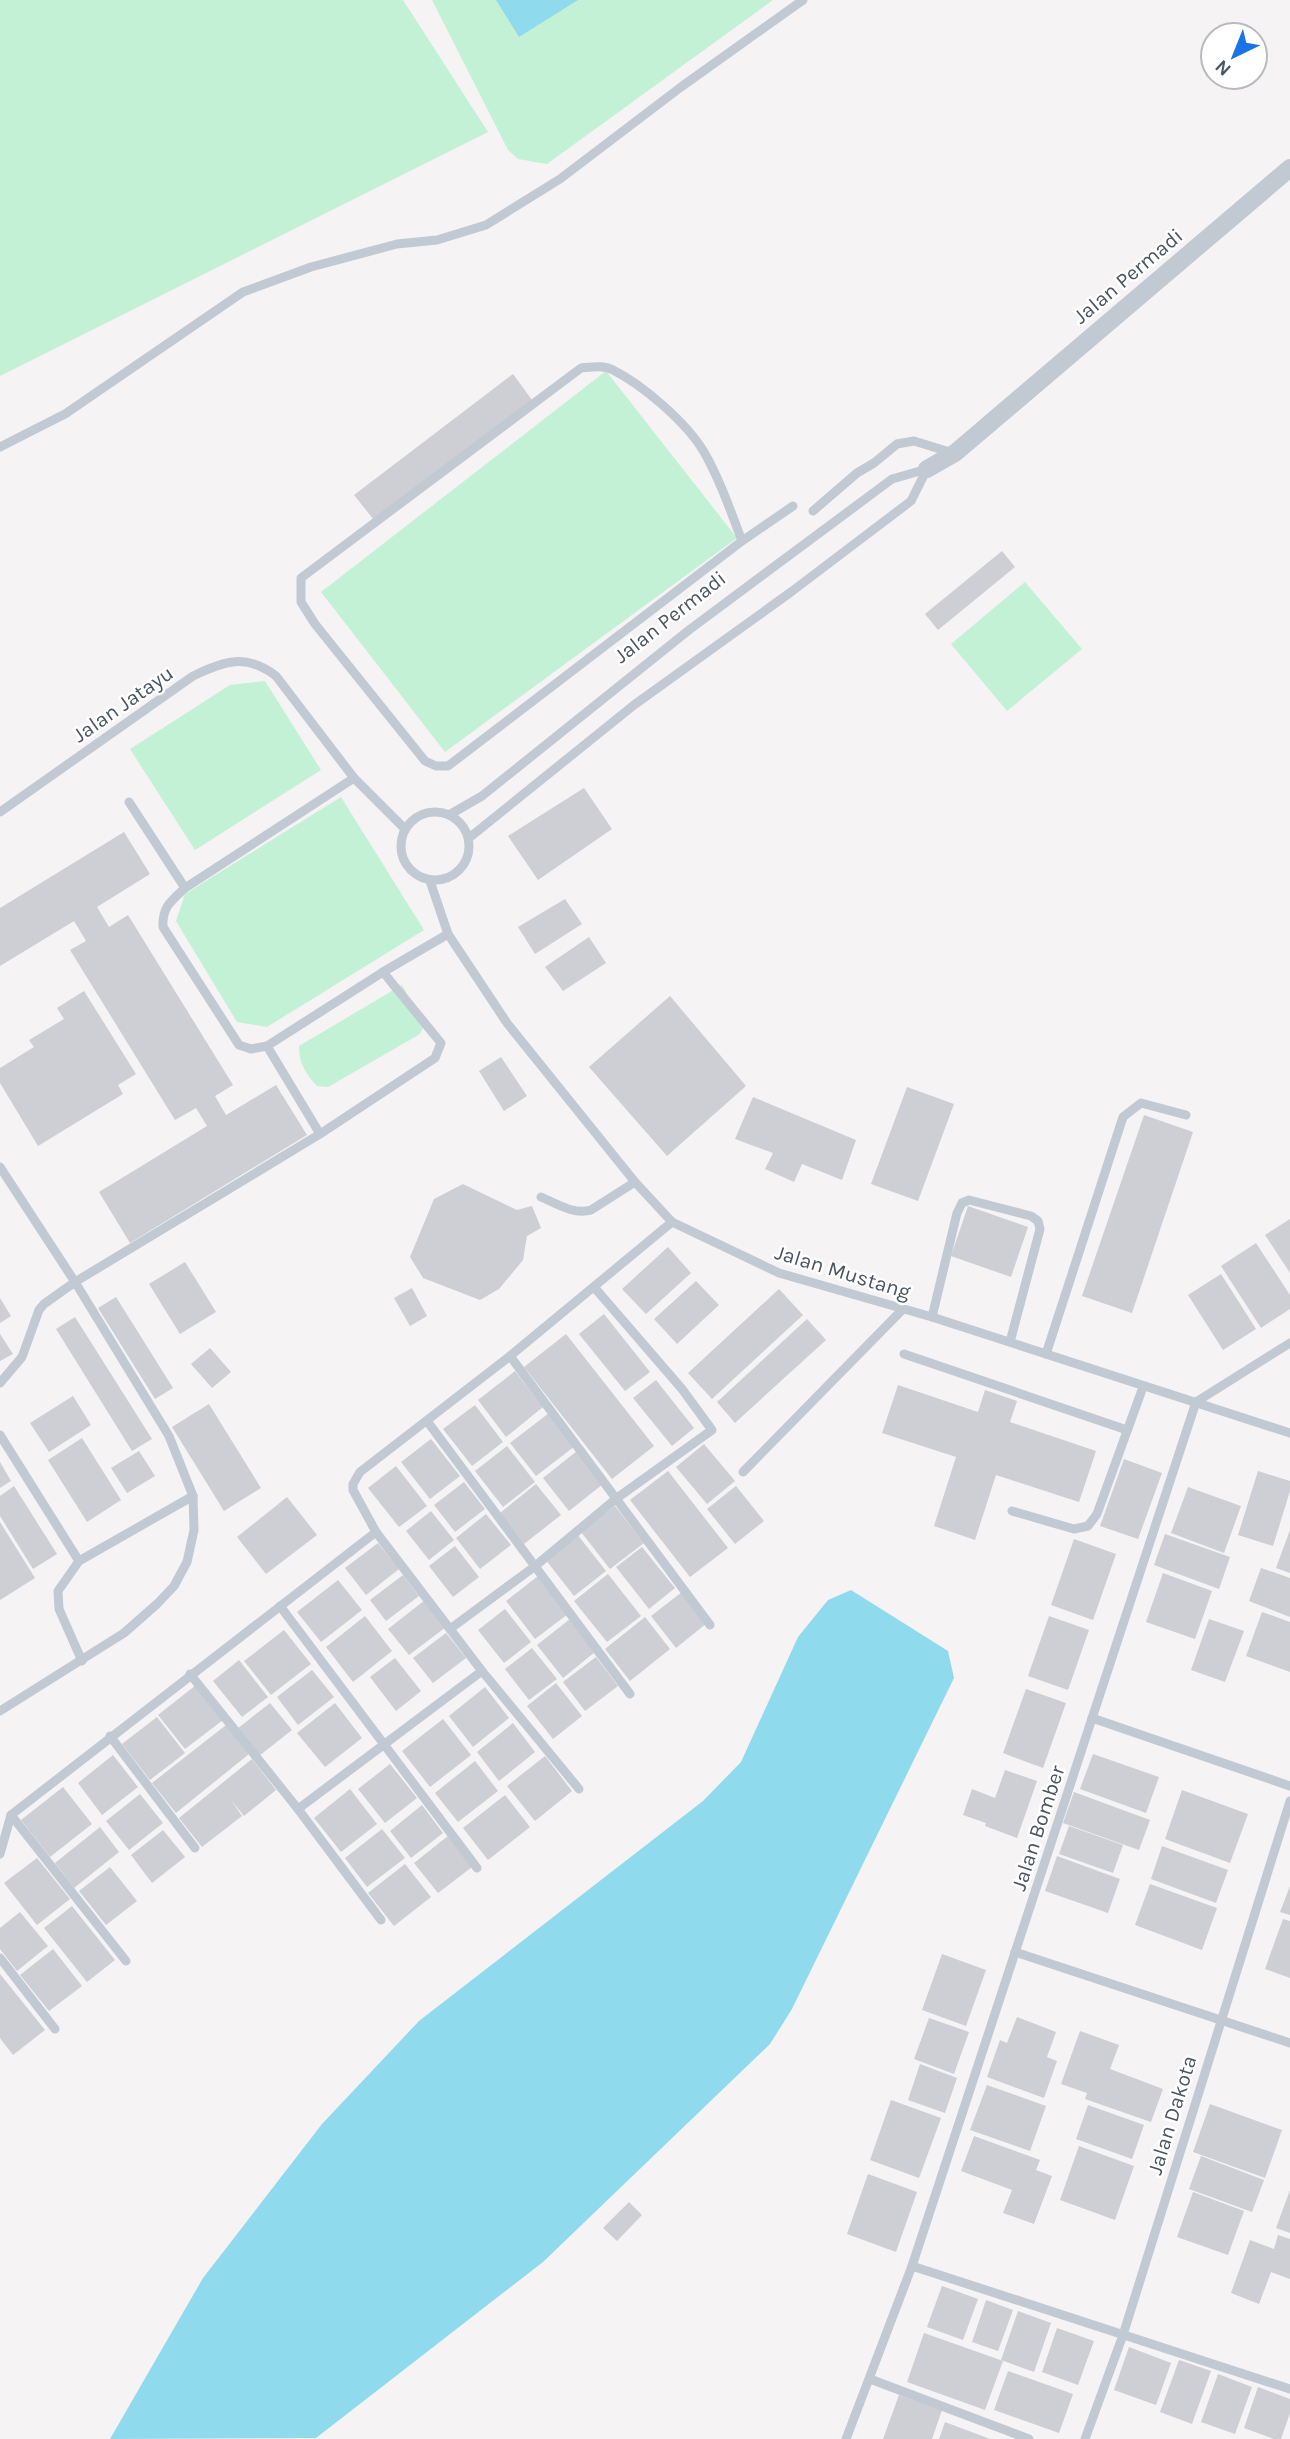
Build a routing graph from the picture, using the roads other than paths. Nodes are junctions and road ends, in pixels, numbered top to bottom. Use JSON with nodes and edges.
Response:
{"nodes":[{"id":1,"x":803,"y":0,"type":"edge"},
{"id":2,"x":1290,"y":168,"type":"edge"},
{"id":3,"x":0,"y":447,"type":"edge"},
{"id":4,"x":955,"y":453,"type":"junction"},
{"id":5,"x":928,"y":469,"type":"junction"},
{"id":6,"x":793,"y":506,"type":"dead end"},
{"id":7,"x":813,"y":511,"type":"dead end"},
{"id":8,"x":742,"y":541,"type":"junction"},
{"id":9,"x":354,"y":778,"type":"junction"},
{"id":10,"x":129,"y":802,"type":"dead end"},
{"id":11,"x":0,"y":812,"type":"edge"},
{"id":12,"x":449,"y":815,"type":"junction"},
{"id":13,"x":405,"y":829,"type":"junction"},
{"id":14,"x":469,"y":838,"type":"junction"},
{"id":15,"x":430,"y":881,"type":"junction"},
{"id":16,"x":185,"y":888,"type":"junction"},
{"id":17,"x":448,"y":934,"type":"junction"},
{"id":18,"x":383,"y":972,"type":"junction"},
{"id":19,"x":267,"y":1046,"type":"junction"},
{"id":20,"x":1186,"y":1115,"type":"dead end"},
{"id":21,"x":320,"y":1134,"type":"junction"},
{"id":22,"x":2,"y":1174,"type":"edge"},
{"id":23,"x":635,"y":1182,"type":"junction"},
{"id":24,"x":541,"y":1197,"type":"dead end"},
{"id":25,"x":672,"y":1222,"type":"junction"},
{"id":26,"x":75,"y":1282,"type":"junction"},
{"id":27,"x":594,"y":1287,"type":"junction"},
{"id":28,"x":902,"y":1309,"type":"junction"},
{"id":29,"x":932,"y":1317,"type":"junction"},
{"id":30,"x":1010,"y":1342,"type":"junction"},
{"id":31,"x":1290,"y":1343,"type":"edge"},
{"id":32,"x":904,"y":1354,"type":"dead end"},
{"id":33,"x":1046,"y":1354,"type":"junction"},
{"id":34,"x":510,"y":1356,"type":"junction"},
{"id":35,"x":0,"y":1383,"type":"edge"},
{"id":36,"x":1143,"y":1387,"type":"junction"},
{"id":37,"x":1196,"y":1402,"type":"junction"},
{"id":38,"x":427,"y":1421,"type":"junction"},
{"id":39,"x":1127,"y":1430,"type":"junction"},
{"id":40,"x":1290,"y":1433,"type":"edge"},
{"id":41,"x":0,"y":1435,"type":"edge"},
{"id":42,"x":743,"y":1472,"type":"dead end"},
{"id":43,"x":193,"y":1496,"type":"junction"},
{"id":44,"x":617,"y":1498,"type":"junction"},
{"id":45,"x":1012,"y":1511,"type":"dead end"},
{"id":46,"x":376,"y":1532,"type":"junction"},
{"id":47,"x":79,"y":1561,"type":"junction"},
{"id":48,"x":534,"y":1567,"type":"junction"},
{"id":49,"x":280,"y":1606,"type":"junction"},
{"id":50,"x":709,"y":1625,"type":"dead end"},
{"id":51,"x":450,"y":1629,"type":"junction"},
{"id":52,"x":82,"y":1661,"type":"junction"},
{"id":53,"x":482,"y":1671,"type":"junction"},
{"id":54,"x":190,"y":1674,"type":"junction"},
{"id":55,"x":630,"y":1694,"type":"dead end"},
{"id":56,"x":0,"y":1711,"type":"edge"},
{"id":57,"x":1092,"y":1718,"type":"junction"},
{"id":58,"x":110,"y":1737,"type":"junction"},
{"id":59,"x":385,"y":1745,"type":"junction"},
{"id":60,"x":1290,"y":1786,"type":"edge"},
{"id":61,"x":579,"y":1789,"type":"dead end"},
{"id":62,"x":1290,"y":1801,"type":"edge"},
{"id":63,"x":298,"y":1810,"type":"junction"},
{"id":64,"x":12,"y":1815,"type":"junction"},
{"id":65,"x":195,"y":1848,"type":"dead end"},
{"id":66,"x":0,"y":1854,"type":"edge"},
{"id":67,"x":477,"y":1868,"type":"dead end"},
{"id":68,"x":382,"y":1920,"type":"dead end"},
{"id":69,"x":1016,"y":1952,"type":"junction"},
{"id":70,"x":0,"y":1958,"type":"edge"},
{"id":71,"x":126,"y":1961,"type":"dead end"},
{"id":72,"x":1220,"y":2021,"type":"junction"},
{"id":73,"x":55,"y":2029,"type":"dead end"},
{"id":74,"x":1290,"y":2043,"type":"edge"},
{"id":75,"x":912,"y":2266,"type":"junction"},
{"id":76,"x":1123,"y":2335,"type":"junction"},
{"id":77,"x":870,"y":2379,"type":"junction"},
{"id":78,"x":1290,"y":2389,"type":"edge"},
{"id":79,"x":846,"y":2439,"type":"edge"},
{"id":80,"x":1029,"y":2439,"type":"edge"},
{"id":81,"x":1085,"y":2439,"type":"edge"}],
"edges":[{"from":1,"to":3,"type":"lane"},
{"from":2,"to":4,"type":"street","name":"Jalan Permadi"},
{"from":4,"to":5,"type":"street","name":"Jalan Permadi"},
{"from":4,"to":7,"type":"lane"},
{"from":5,"to":12,"type":"lane","name":"Jalan Permadi"},
{"from":5,"to":14,"type":"lane"},
{"from":6,"to":8,"type":"lane"},
{"from":8,"to":8,"type":"lane"},
{"from":9,"to":11,"type":"lane","name":"Jalan Jatayu"},
{"from":9,"to":13,"type":"lane"},
{"from":9,"to":16,"type":"lane"},
{"from":10,"to":16,"type":"lane"},
{"from":12,"to":13,"type":"lane"},
{"from":12,"to":14,"type":"lane"},
{"from":13,"to":15,"type":"lane"},
{"from":14,"to":15,"type":"lane"},
{"from":15,"to":17,"type":"lane","name":"Jalan Mustang"},
{"from":16,"to":19,"type":"lane"},
{"from":17,"to":18,"type":"lane"},
{"from":17,"to":23,"type":"lane","name":"Jalan Mustang"},
{"from":18,"to":19,"type":"lane"},
{"from":18,"to":21,"type":"lane"},
{"from":19,"to":21,"type":"lane"},
{"from":20,"to":33,"type":"lane"},
{"from":21,"to":26,"type":"lane"},
{"from":22,"to":26,"type":"lane"},
{"from":23,"to":24,"type":"lane"},
{"from":23,"to":25,"type":"lane","name":"Jalan Mustang"},
{"from":25,"to":27,"type":"lane"},
{"from":25,"to":28,"type":"lane","name":"Jalan Mustang"},
{"from":26,"to":35,"type":"lane"},
{"from":26,"to":43,"type":"lane"},
{"from":27,"to":34,"type":"lane"},
{"from":27,"to":44,"type":"lane"},
{"from":28,"to":29,"type":"lane","name":"Jalan Mustang"},
{"from":28,"to":42,"type":"lane"},
{"from":29,"to":30,"type":"lane","name":"Jalan Mustang"},
{"from":29,"to":30,"type":"lane"},
{"from":30,"to":33,"type":"lane","name":"Jalan Mustang"},
{"from":31,"to":37,"type":"lane"},
{"from":32,"to":39,"type":"lane"},
{"from":33,"to":36,"type":"lane","name":"Jalan Mustang"},
{"from":34,"to":38,"type":"lane"},
{"from":34,"to":44,"type":"lane"},
{"from":36,"to":37,"type":"lane","name":"Jalan Mustang"},
{"from":36,"to":39,"type":"lane"},
{"from":37,"to":40,"type":"lane","name":"Jalan Mustang"},
{"from":37,"to":57,"type":"lane","name":"Jalan Bomber"},
{"from":38,"to":46,"type":"lane"},
{"from":38,"to":48,"type":"lane"},
{"from":39,"to":45,"type":"lane"},
{"from":41,"to":47,"type":"lane"},
{"from":43,"to":47,"type":"lane"},
{"from":43,"to":52,"type":"lane"},
{"from":44,"to":48,"type":"lane"},
{"from":44,"to":50,"type":"lane"},
{"from":46,"to":49,"type":"lane"},
{"from":46,"to":51,"type":"lane"},
{"from":47,"to":52,"type":"lane"},
{"from":48,"to":51,"type":"lane"},
{"from":48,"to":55,"type":"lane"},
{"from":49,"to":54,"type":"lane"},
{"from":49,"to":59,"type":"lane"},
{"from":51,"to":53,"type":"lane"},
{"from":52,"to":56,"type":"lane"},
{"from":53,"to":59,"type":"lane"},
{"from":53,"to":61,"type":"lane"},
{"from":54,"to":58,"type":"lane"},
{"from":54,"to":63,"type":"lane"},
{"from":57,"to":60,"type":"lane"},
{"from":57,"to":69,"type":"lane","name":"Jalan Bomber"},
{"from":58,"to":64,"type":"lane"},
{"from":58,"to":65,"type":"lane"},
{"from":59,"to":63,"type":"lane"},
{"from":59,"to":67,"type":"lane"},
{"from":62,"to":72,"type":"lane","name":"Jalan Dakota"},
{"from":63,"to":68,"type":"lane"},
{"from":64,"to":66,"type":"lane"},
{"from":64,"to":71,"type":"lane"},
{"from":69,"to":72,"type":"lane"},
{"from":69,"to":75,"type":"lane","name":"Jalan Bomber"},
{"from":70,"to":73,"type":"lane"},
{"from":72,"to":74,"type":"lane"},
{"from":72,"to":76,"type":"lane","name":"Jalan Dakota"},
{"from":75,"to":76,"type":"lane"},
{"from":75,"to":77,"type":"lane","name":"Jalan Bomber"},
{"from":76,"to":78,"type":"lane"},
{"from":76,"to":81,"type":"lane","name":"Jalan Dakota"},
{"from":77,"to":79,"type":"lane","name":"Jalan Bomber"},
{"from":77,"to":80,"type":"lane"}]}
